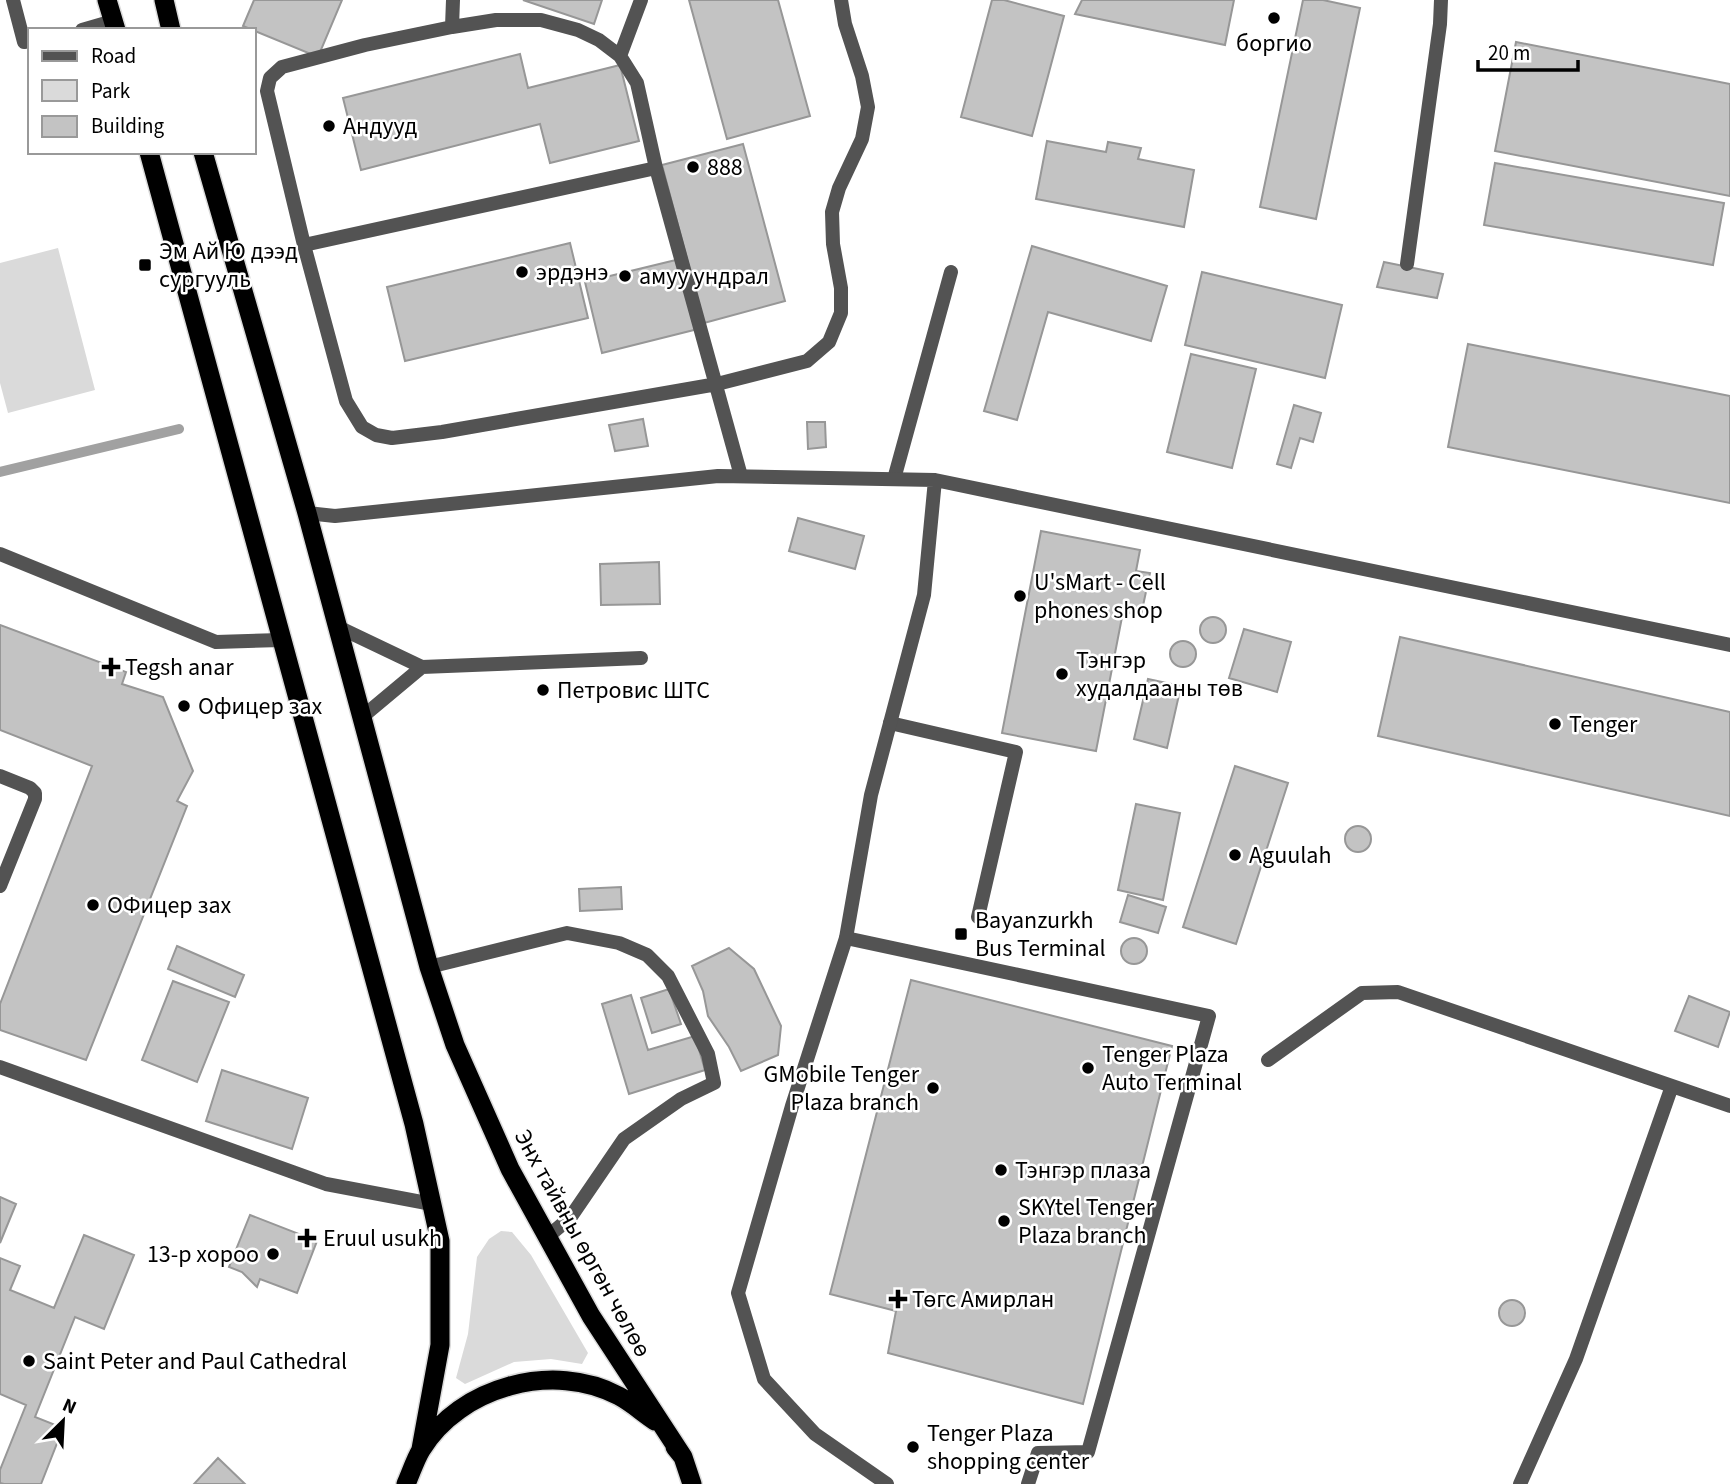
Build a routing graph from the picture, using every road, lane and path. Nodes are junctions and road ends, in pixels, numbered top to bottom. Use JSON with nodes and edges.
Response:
{"nodes":[{"id":1,"x":13,"y":0,"type":"edge"},
{"id":2,"x":107,"y":0,"type":"edge"},
{"id":3,"x":164,"y":0,"type":"edge"},
{"id":4,"x":453,"y":0,"type":"edge"},
{"id":5,"x":640,"y":0,"type":"edge"},
{"id":6,"x":841,"y":0,"type":"edge"},
{"id":7,"x":1441,"y":0,"type":"edge"},
{"id":8,"x":114,"y":26,"type":"edge"},
{"id":9,"x":452,"y":27,"type":"junction"},
{"id":10,"x":171,"y":28,"type":"edge"},
{"id":11,"x":28,"y":41,"type":"edge"},
{"id":12,"x":620,"y":56,"type":"junction"},
{"id":13,"x":150,"y":154,"type":"edge"},
{"id":14,"x":205,"y":154,"type":"edge"},
{"id":15,"x":656,"y":167,"type":"junction"},
{"id":16,"x":304,"y":245,"type":"junction"},
{"id":17,"x":1407,"y":264,"type":"dead end"},
{"id":18,"x":951,"y":272,"type":"dead end"},
{"id":19,"x":717,"y":384,"type":"junction"},
{"id":20,"x":741,"y":476,"type":"junction"},
{"id":21,"x":894,"y":479,"type":"junction"},
{"id":22,"x":935,"y":480,"type":"junction"},
{"id":23,"x":307,"y":513,"type":"junction"},
{"id":24,"x":0,"y":554,"type":"edge"},
{"id":25,"x":336,"y":626,"type":"junction"},
{"id":26,"x":281,"y":640,"type":"junction"},
{"id":27,"x":1730,"y":645,"type":"edge"},
{"id":28,"x":641,"y":658,"type":"dead end"},
{"id":29,"x":422,"y":667,"type":"junction"},
{"id":30,"x":361,"y":718,"type":"junction"},
{"id":31,"x":890,"y":723,"type":"junction"},
{"id":32,"x":0,"y":776,"type":"edge"},
{"id":33,"x":0,"y":886,"type":"edge"},
{"id":34,"x":978,"y":917,"type":"dead end"},
{"id":35,"x":846,"y":938,"type":"junction"},
{"id":36,"x":429,"y":967,"type":"junction"},
{"id":37,"x":1268,"y":1060,"type":"dead end"},
{"id":38,"x":0,"y":1067,"type":"edge"},
{"id":39,"x":1672,"y":1086,"type":"junction"},
{"id":40,"x":1730,"y":1106,"type":"edge"},
{"id":41,"x":432,"y":1204,"type":"junction"},
{"id":42,"x":547,"y":1237,"type":"junction"},
{"id":43,"x":421,"y":1449,"type":"junction"},
{"id":44,"x":682,"y":1457,"type":"junction"},
{"id":45,"x":406,"y":1484,"type":"edge"},
{"id":46,"x":692,"y":1484,"type":"edge"},
{"id":47,"x":887,"y":1484,"type":"edge"},
{"id":48,"x":1028,"y":1484,"type":"edge"},
{"id":49,"x":1520,"y":1484,"type":"edge"}],
"edges":[{"from":1,"to":11,"type":"street"},
{"from":2,"to":8,"type":"highway"},
{"from":3,"to":10,"type":"highway"},
{"from":4,"to":9,"type":"street"},
{"from":5,"to":12,"type":"street"},
{"from":6,"to":19,"type":"street"},
{"from":7,"to":17,"type":"street"},
{"from":9,"to":12,"type":"street"},
{"from":9,"to":16,"type":"street"},
{"from":12,"to":15,"type":"street"},
{"from":13,"to":26,"type":"highway"},
{"from":14,"to":23,"type":"highway","name":"Энх тайвны өргөн чөлөө"},
{"from":15,"to":16,"type":"street"},
{"from":15,"to":19,"type":"street"},
{"from":16,"to":19,"type":"street"},
{"from":18,"to":21,"type":"street"},
{"from":19,"to":20,"type":"street"},
{"from":20,"to":21,"type":"street"},
{"from":20,"to":23,"type":"street"},
{"from":21,"to":22,"type":"street"},
{"from":22,"to":27,"type":"street"},
{"from":22,"to":31,"type":"street"},
{"from":23,"to":25,"type":"highway","name":"Энх тайвны өргөн чөлөө"},
{"from":24,"to":26,"type":"street"},
{"from":25,"to":29,"type":"street"},
{"from":25,"to":30,"type":"highway","name":"Энх тайвны өргөн чөлөө"},
{"from":26,"to":41,"type":"highway"},
{"from":28,"to":29,"type":"street"},
{"from":29,"to":30,"type":"street"},
{"from":30,"to":36,"type":"highway","name":"Энх тайвны өргөн чөлөө"},
{"from":31,"to":34,"type":"street"},
{"from":31,"to":35,"type":"street"},
{"from":32,"to":33,"type":"street"},
{"from":35,"to":47,"type":"street"},
{"from":35,"to":48,"type":"street"},
{"from":36,"to":42,"type":"highway","name":"Энх тайвны өргөн чөлөө"},
{"from":36,"to":42,"type":"street"},
{"from":37,"to":39,"type":"street"},
{"from":38,"to":41,"type":"street"},
{"from":39,"to":40,"type":"street"},
{"from":39,"to":49,"type":"street"},
{"from":41,"to":43,"type":"highway"},
{"from":42,"to":44,"type":"highway","name":"Энх тайвны өргөн чөлөө"},
{"from":43,"to":44,"type":"highway"},
{"from":43,"to":45,"type":"highway"},
{"from":44,"to":46,"type":"highway"}]}
